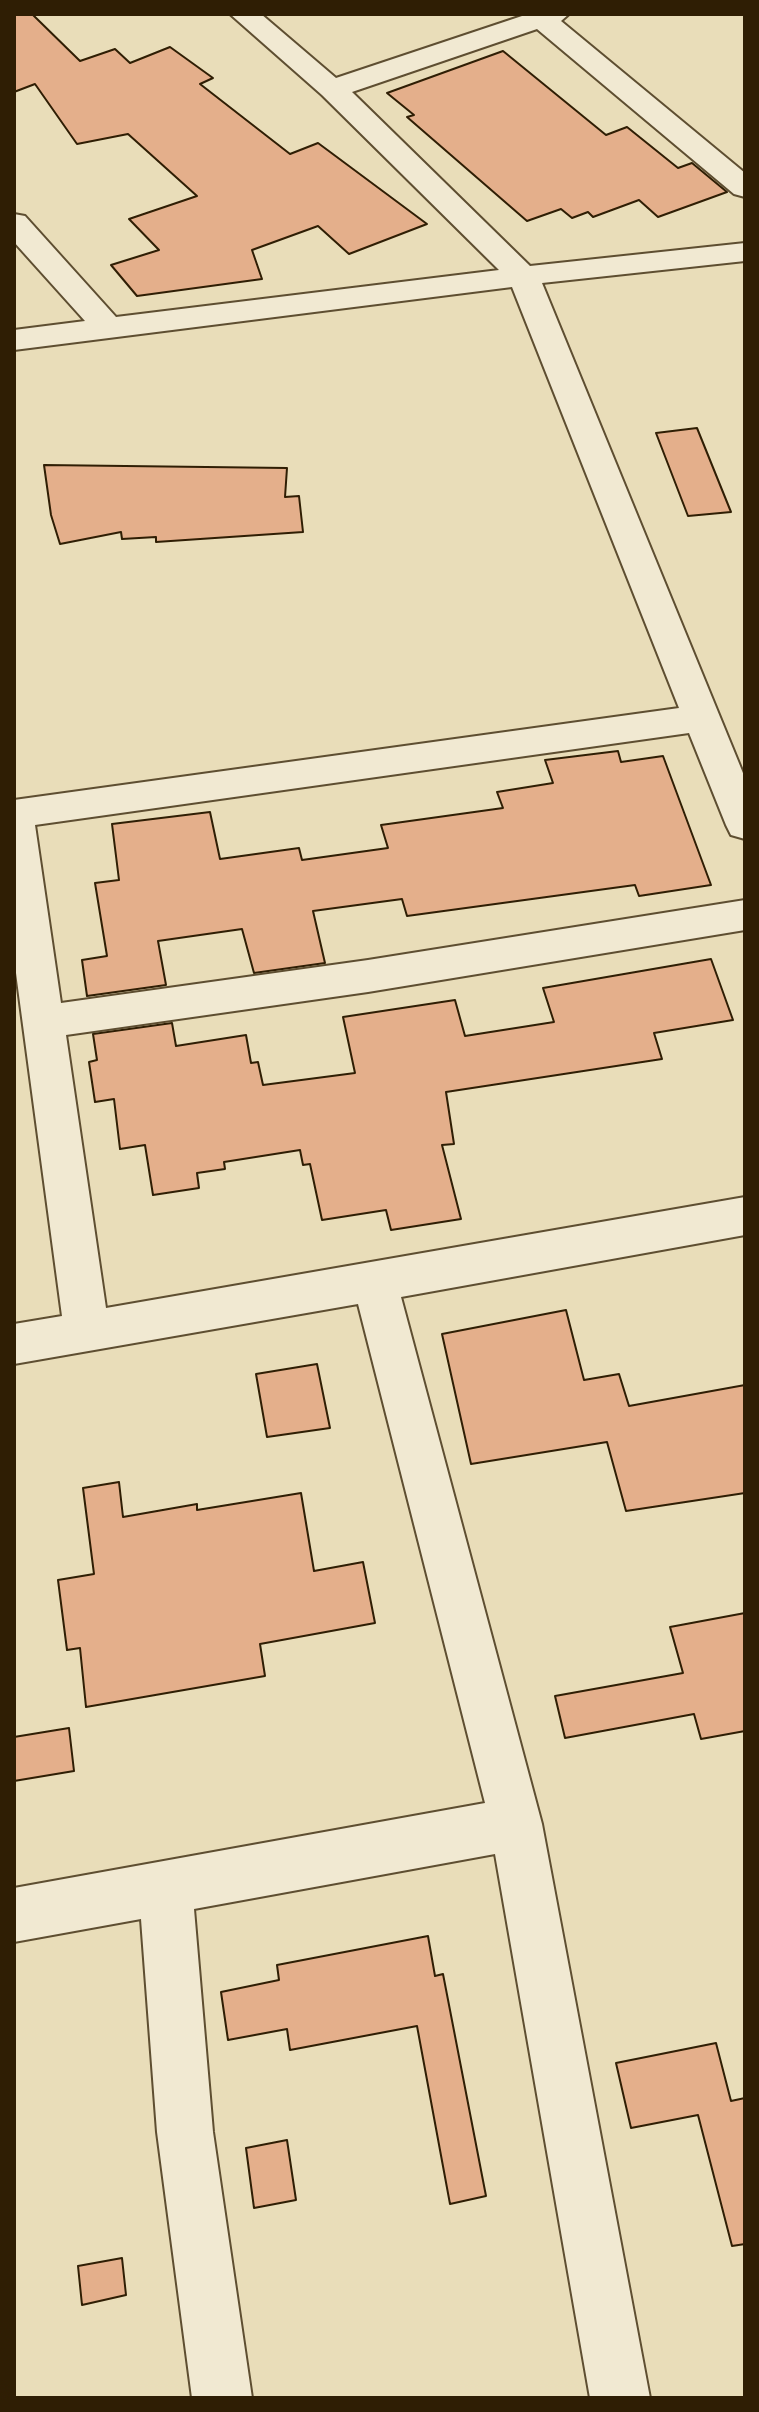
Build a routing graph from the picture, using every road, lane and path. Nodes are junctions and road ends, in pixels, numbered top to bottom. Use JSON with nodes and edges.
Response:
{"nodes":[{"id":1,"x":244,"y":14,"type":"edge"},
{"id":2,"x":548,"y":16,"type":"edge"},
{"id":3,"x":332,"y":89,"type":"junction"},
{"id":4,"x":745,"y":188,"type":"edge"},
{"id":5,"x":14,"y":223,"type":"edge"},
{"id":6,"x":745,"y":252,"type":"edge"},
{"id":7,"x":523,"y":276,"type":"junction"},
{"id":8,"x":108,"y":328,"type":"junction"},
{"id":9,"x":14,"y":340,"type":"edge"},
{"id":10,"x":701,"y":718,"type":"junction"},
{"id":11,"x":741,"y":807,"type":"edge"},
{"id":12,"x":14,"y":814,"type":"edge"},
{"id":13,"x":745,"y":915,"type":"edge"},
{"id":14,"x":44,"y":1022,"type":"junction"},
{"id":15,"x":745,"y":1216,"type":"edge"},
{"id":16,"x":375,"y":1283,"type":"junction"},
{"id":17,"x":87,"y":1332,"type":"junction"},
{"id":18,"x":14,"y":1344,"type":"edge"},
{"id":19,"x":516,"y":1824,"type":"junction"},
{"id":20,"x":165,"y":1887,"type":"junction"},
{"id":21,"x":14,"y":1915,"type":"edge"},
{"id":22,"x":222,"y":2398,"type":"edge"},
{"id":23,"x":620,"y":2398,"type":"edge"}],
"edges":[{"from":1,"to":3,"type":"street"},
{"from":2,"to":3,"type":"street"},
{"from":2,"to":4,"type":"street"},
{"from":3,"to":7,"type":"street"},
{"from":5,"to":8,"type":"street"},
{"from":6,"to":7,"type":"street"},
{"from":7,"to":8,"type":"street"},
{"from":7,"to":10,"type":"street"},
{"from":8,"to":9,"type":"street"},
{"from":10,"to":11,"type":"street"},
{"from":10,"to":12,"type":"street"},
{"from":12,"to":14,"type":"street"},
{"from":13,"to":14,"type":"street"},
{"from":14,"to":17,"type":"street"},
{"from":15,"to":16,"type":"street"},
{"from":16,"to":17,"type":"street"},
{"from":16,"to":19,"type":"street"},
{"from":17,"to":18,"type":"street"},
{"from":19,"to":20,"type":"street"},
{"from":19,"to":23,"type":"street"},
{"from":20,"to":21,"type":"street"},
{"from":20,"to":22,"type":"street"}]}
